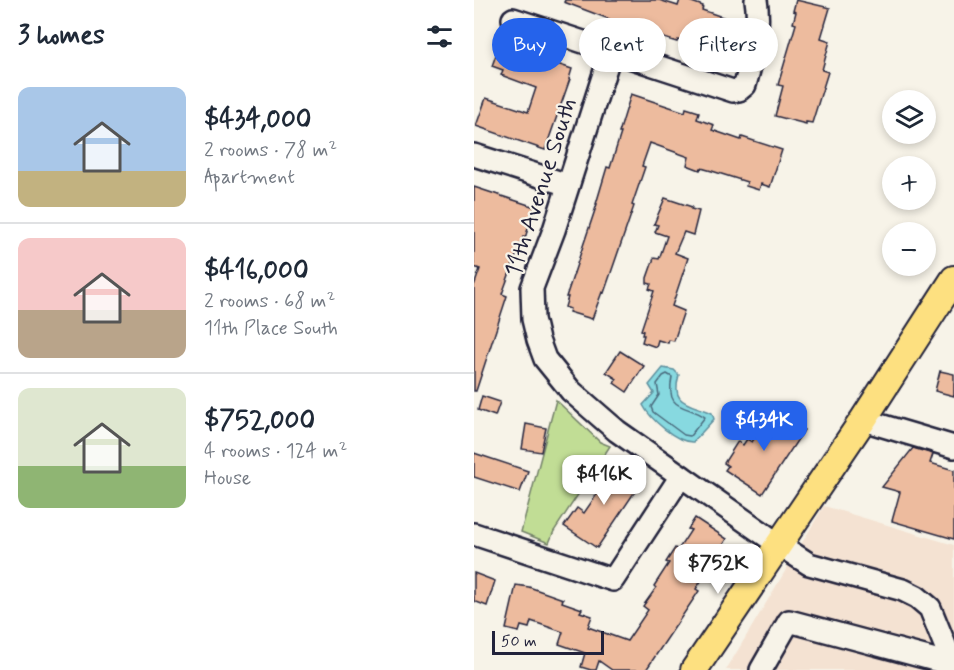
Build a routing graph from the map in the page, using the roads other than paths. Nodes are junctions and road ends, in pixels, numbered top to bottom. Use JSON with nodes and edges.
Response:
{"nodes":[{"id":1,"x":756,"y":0,"type":"edge"},
{"id":2,"x":666,"y":70,"type":"edge"},
{"id":3,"x":605,"y":72,"type":"edge"},
{"id":4,"x":474,"y":155,"type":"edge"},
{"id":5,"x":568,"y":185,"type":"junction"},
{"id":6,"x":954,"y":279,"type":"edge"},
{"id":7,"x":863,"y":420,"type":"junction"},
{"id":8,"x":954,"y":447,"type":"edge"},
{"id":9,"x":681,"y":476,"type":"junction"},
{"id":10,"x":474,"y":534,"type":"edge"},
{"id":11,"x":778,"y":544,"type":"junction"},
{"id":12,"x":953,"y":665,"type":"edge"},
{"id":13,"x":694,"y":670,"type":"edge"},
{"id":14,"x":761,"y":670,"type":"edge"}],
"edges":[{"from":1,"to":2,"type":"street"},
{"from":3,"to":5,"type":"street","name":"11th Avenue South"},
{"from":4,"to":5,"type":"street"},
{"from":5,"to":9,"type":"street","name":"11th Avenue South"},
{"from":6,"to":7,"type":"main road"},
{"from":7,"to":8,"type":"street"},
{"from":7,"to":11,"type":"main road"},
{"from":9,"to":10,"type":"street"},
{"from":9,"to":11,"type":"street","name":"11th Avenue South"},
{"from":11,"to":12,"type":"street","name":"11th Avenue South"},
{"from":11,"to":13,"type":"main road"},
{"from":12,"to":14,"type":"street"}]}
